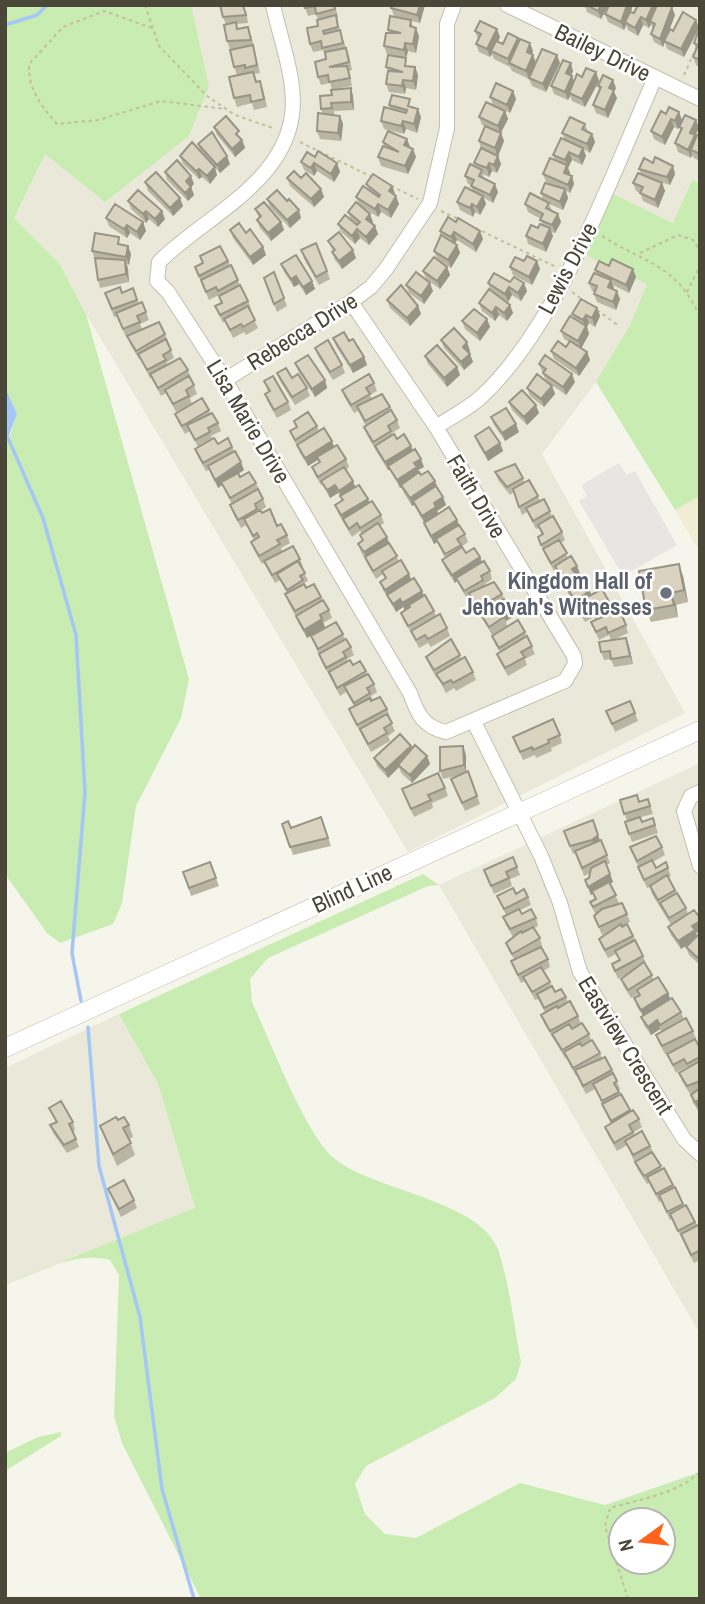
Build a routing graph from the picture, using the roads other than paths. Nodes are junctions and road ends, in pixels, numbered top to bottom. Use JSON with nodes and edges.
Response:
{"nodes":[{"id":1,"x":273,"y":5,"type":"edge"},
{"id":2,"x":454,"y":5,"type":"edge"},
{"id":3,"x":507,"y":5,"type":"edge"},
{"id":4,"x":655,"y":78,"type":"junction"},
{"id":5,"x":700,"y":99,"type":"edge"},
{"id":6,"x":351,"y":302,"type":"junction"},
{"id":7,"x":225,"y":380,"type":"junction"},
{"id":8,"x":436,"y":427,"type":"junction"},
{"id":9,"x":474,"y":722,"type":"junction"},
{"id":10,"x":700,"y":730,"type":"edge"},
{"id":11,"x":700,"y":792,"type":"edge"},
{"id":12,"x":519,"y":812,"type":"junction"},
{"id":13,"x":698,"y":854,"type":"edge"},
{"id":14,"x":5,"y":1048,"type":"edge"},
{"id":15,"x":700,"y":1154,"type":"edge"}],
"edges":[{"from":1,"to":7,"type":"street","name":"Lisa Marie Drive"},
{"from":2,"to":6,"type":"street","name":"Rebecca Drive"},
{"from":3,"to":4,"type":"street","name":"Bailey Drive"},
{"from":4,"to":5,"type":"street","name":"Bailey Drive"},
{"from":4,"to":8,"type":"street","name":"Lewis Drive"},
{"from":6,"to":7,"type":"street","name":"Rebecca Drive"},
{"from":6,"to":8,"type":"street","name":"Faith Drive"},
{"from":7,"to":9,"type":"street","name":"Lisa Marie Drive"},
{"from":8,"to":9,"type":"street","name":"Faith Drive"},
{"from":9,"to":12,"type":"street"},
{"from":10,"to":12,"type":"street","name":"Blind Line"},
{"from":11,"to":13,"type":"street"},
{"from":12,"to":14,"type":"street","name":"Blind Line"},
{"from":12,"to":15,"type":"street","name":"Eastview Crescent"}]}
